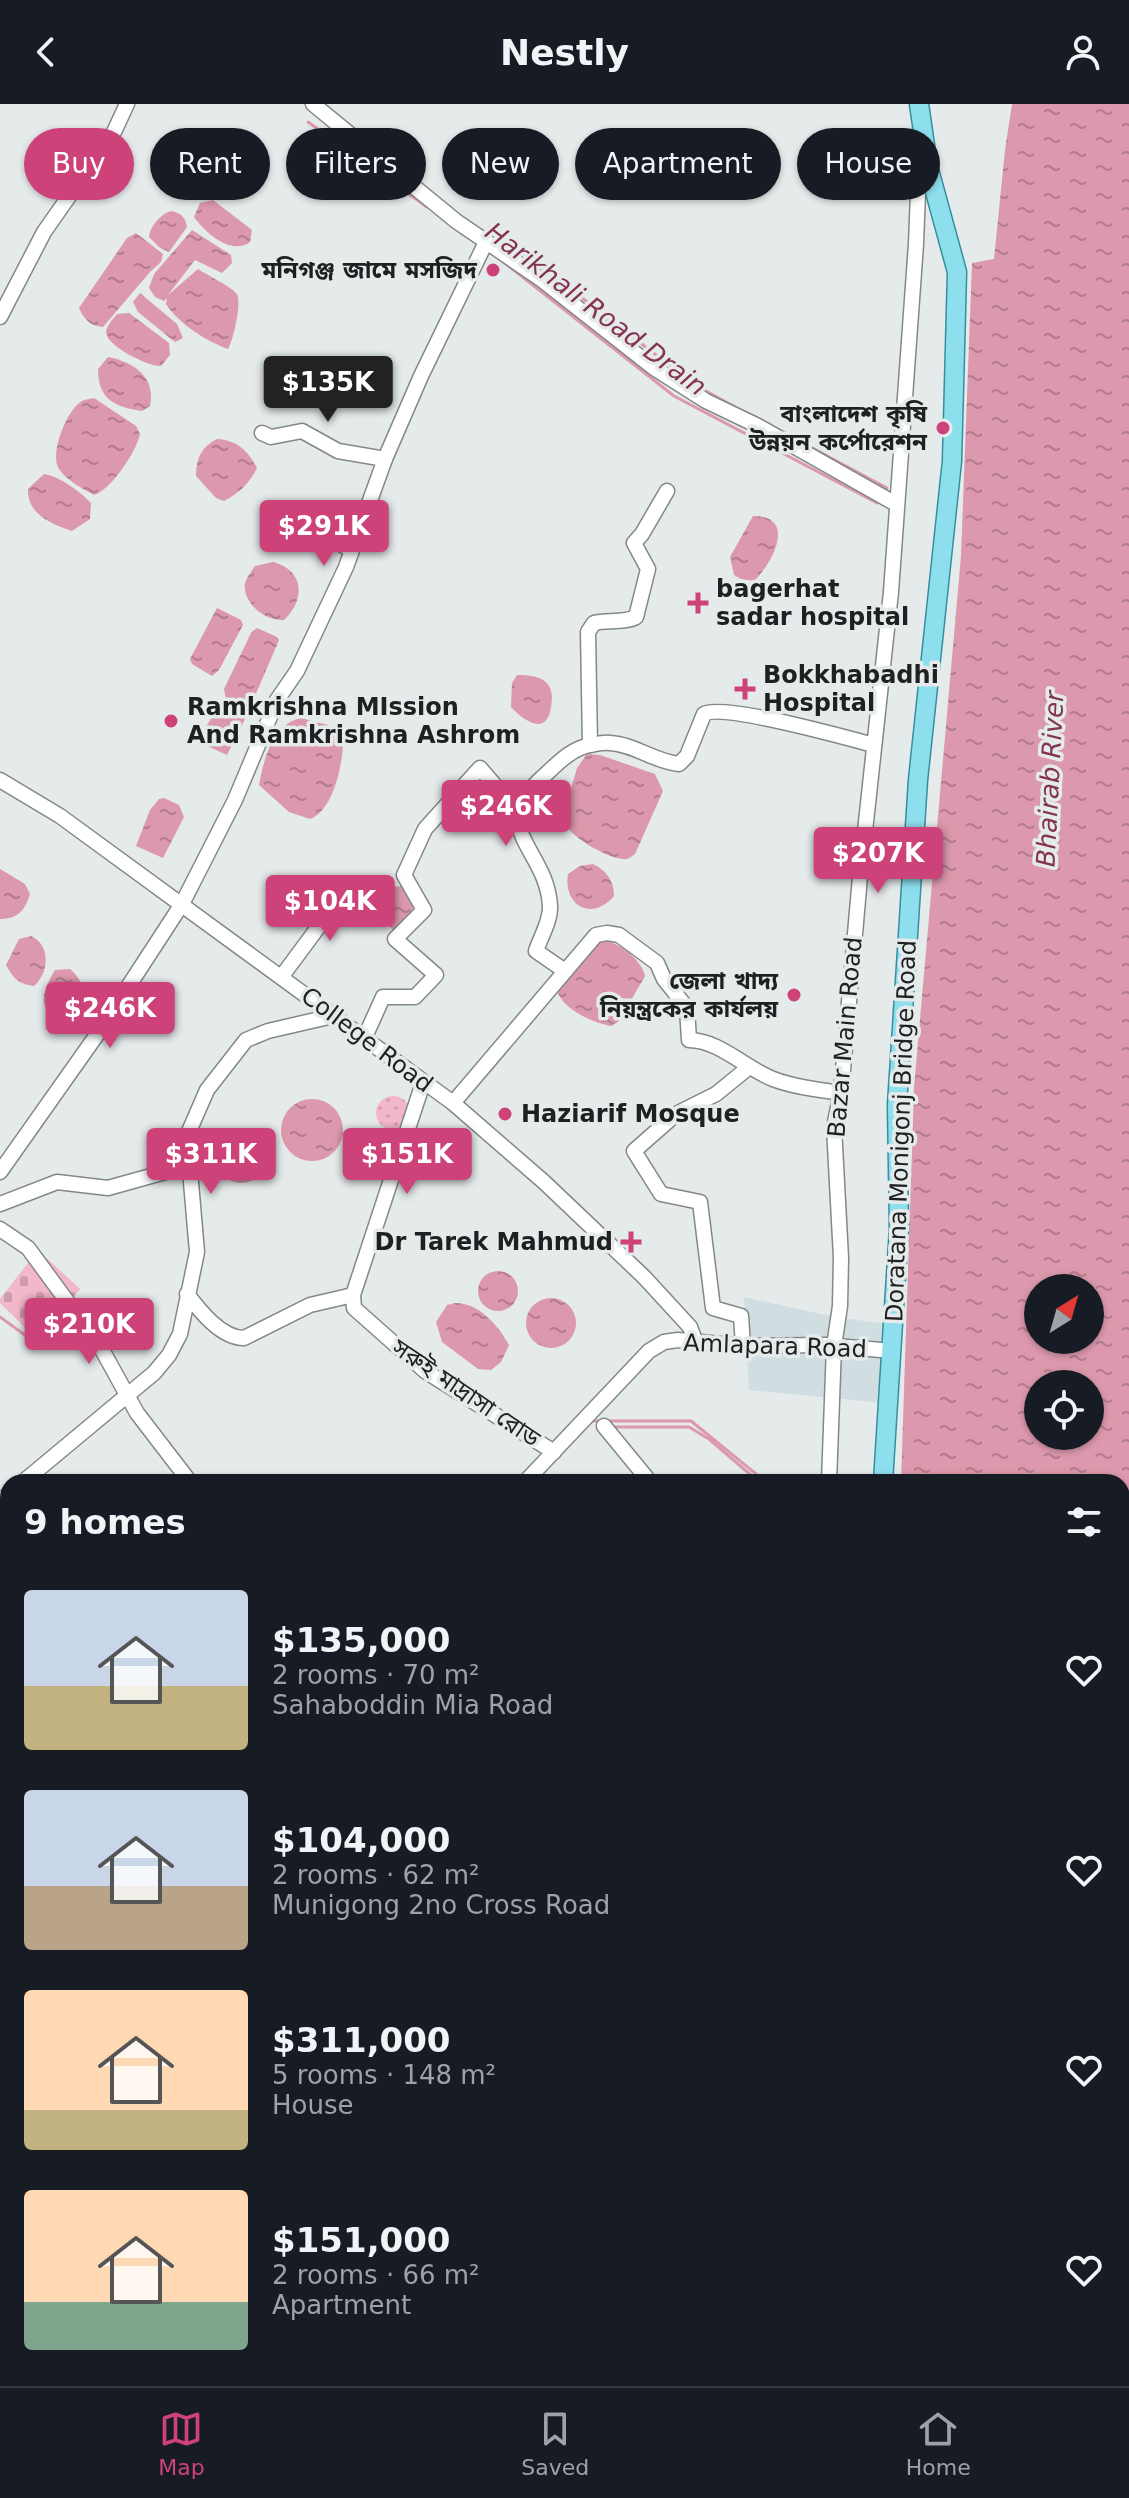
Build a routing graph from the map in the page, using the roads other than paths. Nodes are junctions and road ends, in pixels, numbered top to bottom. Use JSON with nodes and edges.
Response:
{"nodes":[{"id":1,"x":127,"y":104,"type":"edge"},
{"id":2,"x":313,"y":104,"type":"edge"},
{"id":3,"x":919,"y":104,"type":"edge"},
{"id":4,"x":922,"y":128,"type":"edge"},
{"id":5,"x":917,"y":200,"type":"edge"},
{"id":6,"x":937,"y":200,"type":"edge"},
{"id":7,"x":486,"y":242,"type":"junction"},
{"id":8,"x":0,"y":317,"type":"edge"},
{"id":9,"x":262,"y":433,"type":"dead end"},
{"id":10,"x":385,"y":459,"type":"junction"},
{"id":11,"x":667,"y":491,"type":"dead end"},
{"id":12,"x":896,"y":504,"type":"junction"},
{"id":13,"x":309,"y":514,"type":"dead end"},
{"id":14,"x":352,"y":550,"type":"junction"},
{"id":15,"x":590,"y":745,"type":"junction"},
{"id":16,"x":874,"y":745,"type":"junction"},
{"id":17,"x":0,"y":780,"type":"edge"},
{"id":18,"x":518,"y":812,"type":"junction"},
{"id":19,"x":348,"y":887,"type":"dead end"},
{"id":20,"x":182,"y":904,"type":"junction"},
{"id":21,"x":565,"y":971,"type":"junction"},
{"id":22,"x":282,"y":976,"type":"junction"},
{"id":23,"x":333,"y":1016,"type":"junction"},
{"id":24,"x":365,"y":1037,"type":"junction"},
{"id":25,"x":748,"y":1068,"type":"junction"},
{"id":26,"x":423,"y":1083,"type":"junction"},
{"id":27,"x":841,"y":1093,"type":"junction"},
{"id":28,"x":453,"y":1103,"type":"junction"},
{"id":29,"x":189,"y":1170,"type":"junction"},
{"id":30,"x":0,"y":1172,"type":"edge"},
{"id":31,"x":0,"y":1204,"type":"edge"},
{"id":32,"x":0,"y":1229,"type":"edge"},
{"id":33,"x":187,"y":1294,"type":"junction"},
{"id":34,"x":353,"y":1295,"type":"junction"},
{"id":35,"x":696,"y":1343,"type":"junction"},
{"id":36,"x":743,"y":1346,"type":"junction"},
{"id":37,"x":834,"y":1346,"type":"junction"},
{"id":38,"x":892,"y":1351,"type":"junction"},
{"id":39,"x":127,"y":1396,"type":"junction"},
{"id":40,"x":604,"y":1426,"type":"dead end"},
{"id":41,"x":554,"y":1452,"type":"junction"},
{"id":42,"x":33,"y":1474,"type":"edge"},
{"id":43,"x":184,"y":1474,"type":"edge"},
{"id":44,"x":533,"y":1474,"type":"edge"},
{"id":45,"x":643,"y":1474,"type":"edge"},
{"id":46,"x":829,"y":1474,"type":"edge"},
{"id":47,"x":884,"y":1474,"type":"edge"}],
"edges":[{"from":1,"to":8,"type":"street"},
{"from":2,"to":7,"type":"street"},
{"from":3,"to":4,"type":"main road","name":"Doratana Monigonj Bridge Road"},
{"from":5,"to":12,"type":"street","name":"Bazar Main Road"},
{"from":6,"to":38,"type":"main road","name":"Doratana Monigonj Bridge Road"},
{"from":7,"to":10,"type":"street"},
{"from":7,"to":12,"type":"street"},
{"from":9,"to":10,"type":"street"},
{"from":10,"to":14,"type":"street"},
{"from":11,"to":15,"type":"street"},
{"from":12,"to":16,"type":"street","name":"Bazar Main Road"},
{"from":13,"to":14,"type":"street"},
{"from":14,"to":20,"type":"street"},
{"from":15,"to":16,"type":"street"},
{"from":15,"to":18,"type":"street"},
{"from":16,"to":27,"type":"street","name":"Bazar Main Road"},
{"from":17,"to":20,"type":"street","name":"College Road"},
{"from":18,"to":21,"type":"street"},
{"from":18,"to":24,"type":"street"},
{"from":19,"to":22,"type":"street"},
{"from":20,"to":22,"type":"street","name":"College Road"},
{"from":20,"to":30,"type":"street"},
{"from":21,"to":25,"type":"street"},
{"from":21,"to":28,"type":"street"},
{"from":22,"to":23,"type":"street","name":"College Road"},
{"from":23,"to":24,"type":"street","name":"College Road"},
{"from":23,"to":29,"type":"street"},
{"from":24,"to":26,"type":"street","name":"College Road"},
{"from":25,"to":27,"type":"street"},
{"from":25,"to":36,"type":"street"},
{"from":26,"to":28,"type":"street","name":"College Road"},
{"from":26,"to":34,"type":"street"},
{"from":27,"to":37,"type":"street","name":"Bazar Main Road"},
{"from":28,"to":35,"type":"street","name":"College Road"},
{"from":29,"to":31,"type":"street"},
{"from":29,"to":33,"type":"street"},
{"from":32,"to":39,"type":"street"},
{"from":33,"to":34,"type":"street"},
{"from":33,"to":39,"type":"street"},
{"from":34,"to":41,"type":"street","name":"সরুই মাদ্রাসা রোড"},
{"from":35,"to":36,"type":"street","name":"Amlapara Road"},
{"from":35,"to":41,"type":"street","name":"Amlapara Road"},
{"from":36,"to":37,"type":"street","name":"Amlapara Road"},
{"from":37,"to":38,"type":"street","name":"Amlapara Road"},
{"from":37,"to":46,"type":"street","name":"Bazar Main Road"},
{"from":38,"to":47,"type":"main road","name":"Doratana Monigonj Bridge Road"},
{"from":39,"to":42,"type":"street"},
{"from":39,"to":43,"type":"street"},
{"from":40,"to":45,"type":"street"},
{"from":41,"to":44,"type":"street","name":"Amlapara Road"}]}
